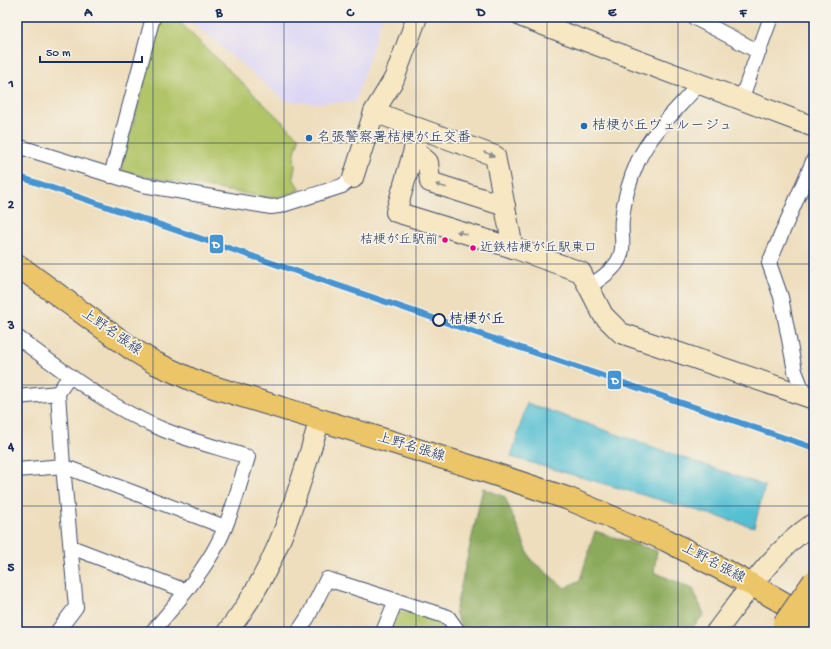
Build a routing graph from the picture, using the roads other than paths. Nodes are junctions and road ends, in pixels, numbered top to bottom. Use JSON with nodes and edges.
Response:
{"nodes":[{"id":1,"x":153,"y":17,"type":"edge"},
{"id":2,"x":417,"y":17,"type":"edge"},
{"id":3,"x":522,"y":17,"type":"edge"},
{"id":4,"x":693,"y":17,"type":"edge"},
{"id":5,"x":771,"y":17,"type":"edge"},
{"id":6,"x":759,"y":52,"type":"junction"},
{"id":7,"x":698,"y":84,"type":"junction"},
{"id":8,"x":741,"y":100,"type":"junction"},
{"id":9,"x":374,"y":112,"type":"junction"},
{"id":10,"x":814,"y":127,"type":"edge"},
{"id":11,"x":420,"y":130,"type":"junction"},
{"id":12,"x":17,"y":146,"type":"edge"},
{"id":13,"x":414,"y":150,"type":"junction"},
{"id":14,"x":814,"y":159,"type":"edge"},
{"id":15,"x":111,"y":176,"type":"junction"},
{"id":16,"x":353,"y":178,"type":"joint"},
{"id":17,"x":505,"y":206,"type":"junction"},
{"id":18,"x":513,"y":248,"type":"junction"},
{"id":19,"x":17,"y":265,"type":"edge"},
{"id":20,"x":589,"y":288,"type":"junction"},
{"id":21,"x":17,"y":336,"type":"edge"},
{"id":22,"x":70,"y":377,"type":"junction"},
{"id":23,"x":58,"y":393,"type":"junction"},
{"id":24,"x":17,"y":397,"type":"edge"},
{"id":25,"x":809,"y":397,"type":"edge"},
{"id":26,"x":320,"y":419,"type":"junction"},
{"id":27,"x":63,"y":466,"type":"junction"},
{"id":28,"x":17,"y":470,"type":"edge"},
{"id":29,"x":814,"y":523,"type":"edge"},
{"id":30,"x":225,"y":527,"type":"junction"},
{"id":31,"x":72,"y":547,"type":"junction"},
{"id":32,"x":814,"y":581,"type":"edge"},
{"id":33,"x":752,"y":585,"type":"junction"},
{"id":34,"x":186,"y":591,"type":"junction"},
{"id":35,"x":396,"y":600,"type":"junction"},
{"id":36,"x":814,"y":610,"type":"edge"},
{"id":37,"x":814,"y":620,"type":"edge"},
{"id":38,"x":791,"y":628,"type":"edge"},
{"id":39,"x":58,"y":632,"type":"edge"},
{"id":40,"x":152,"y":632,"type":"edge"},
{"id":41,"x":227,"y":632,"type":"edge"},
{"id":42,"x":298,"y":632,"type":"edge"},
{"id":43,"x":383,"y":632,"type":"edge"},
{"id":44,"x":457,"y":632,"type":"edge"},
{"id":45,"x":716,"y":632,"type":"edge"}],
"edges":[{"from":1,"to":15,"type":"street"},
{"from":2,"to":9,"type":"street"},
{"from":3,"to":7,"type":"street"},
{"from":4,"to":6,"type":"street"},
{"from":5,"to":6,"type":"street"},
{"from":6,"to":8,"type":"street"},
{"from":7,"to":8,"type":"street"},
{"from":7,"to":20,"type":"street"},
{"from":8,"to":10,"type":"street"},
{"from":9,"to":11,"type":"street"},
{"from":9,"to":16,"type":"street"},
{"from":11,"to":13,"type":"street"},
{"from":11,"to":17,"type":"street","one_way":true},
{"from":12,"to":15,"type":"street"},
{"from":17,"to":13,"type":"street","one_way":true},
{"from":18,"to":13,"type":"street","one_way":true},
{"from":14,"to":25,"type":"street"},
{"from":15,"to":16,"type":"street"},
{"from":17,"to":18,"type":"street"},
{"from":18,"to":20,"type":"street"},
{"from":19,"to":26,"type":"main road","name":"上野名張線"},
{"from":20,"to":25,"type":"street"},
{"from":21,"to":22,"type":"street"},
{"from":22,"to":23,"type":"street"},
{"from":22,"to":30,"type":"street"},
{"from":23,"to":24,"type":"street"},
{"from":23,"to":27,"type":"street"},
{"from":26,"to":33,"type":"main road","name":"上野名張線"},
{"from":26,"to":41,"type":"street"},
{"from":27,"to":28,"type":"street"},
{"from":27,"to":30,"type":"street"},
{"from":27,"to":31,"type":"street"},
{"from":29,"to":33,"type":"street"},
{"from":30,"to":34,"type":"street"},
{"from":31,"to":34,"type":"street"},
{"from":31,"to":39,"type":"street"},
{"from":32,"to":38,"type":"main road","bridge":true},
{"from":33,"to":37,"type":"main road","name":"上野名張線"},
{"from":33,"to":45,"type":"street"},
{"from":34,"to":40,"type":"street"},
{"from":35,"to":42,"type":"street"},
{"from":35,"to":43,"type":"street"},
{"from":35,"to":44,"type":"street"},
{"from":36,"to":38,"type":"main road","bridge":true}]}
